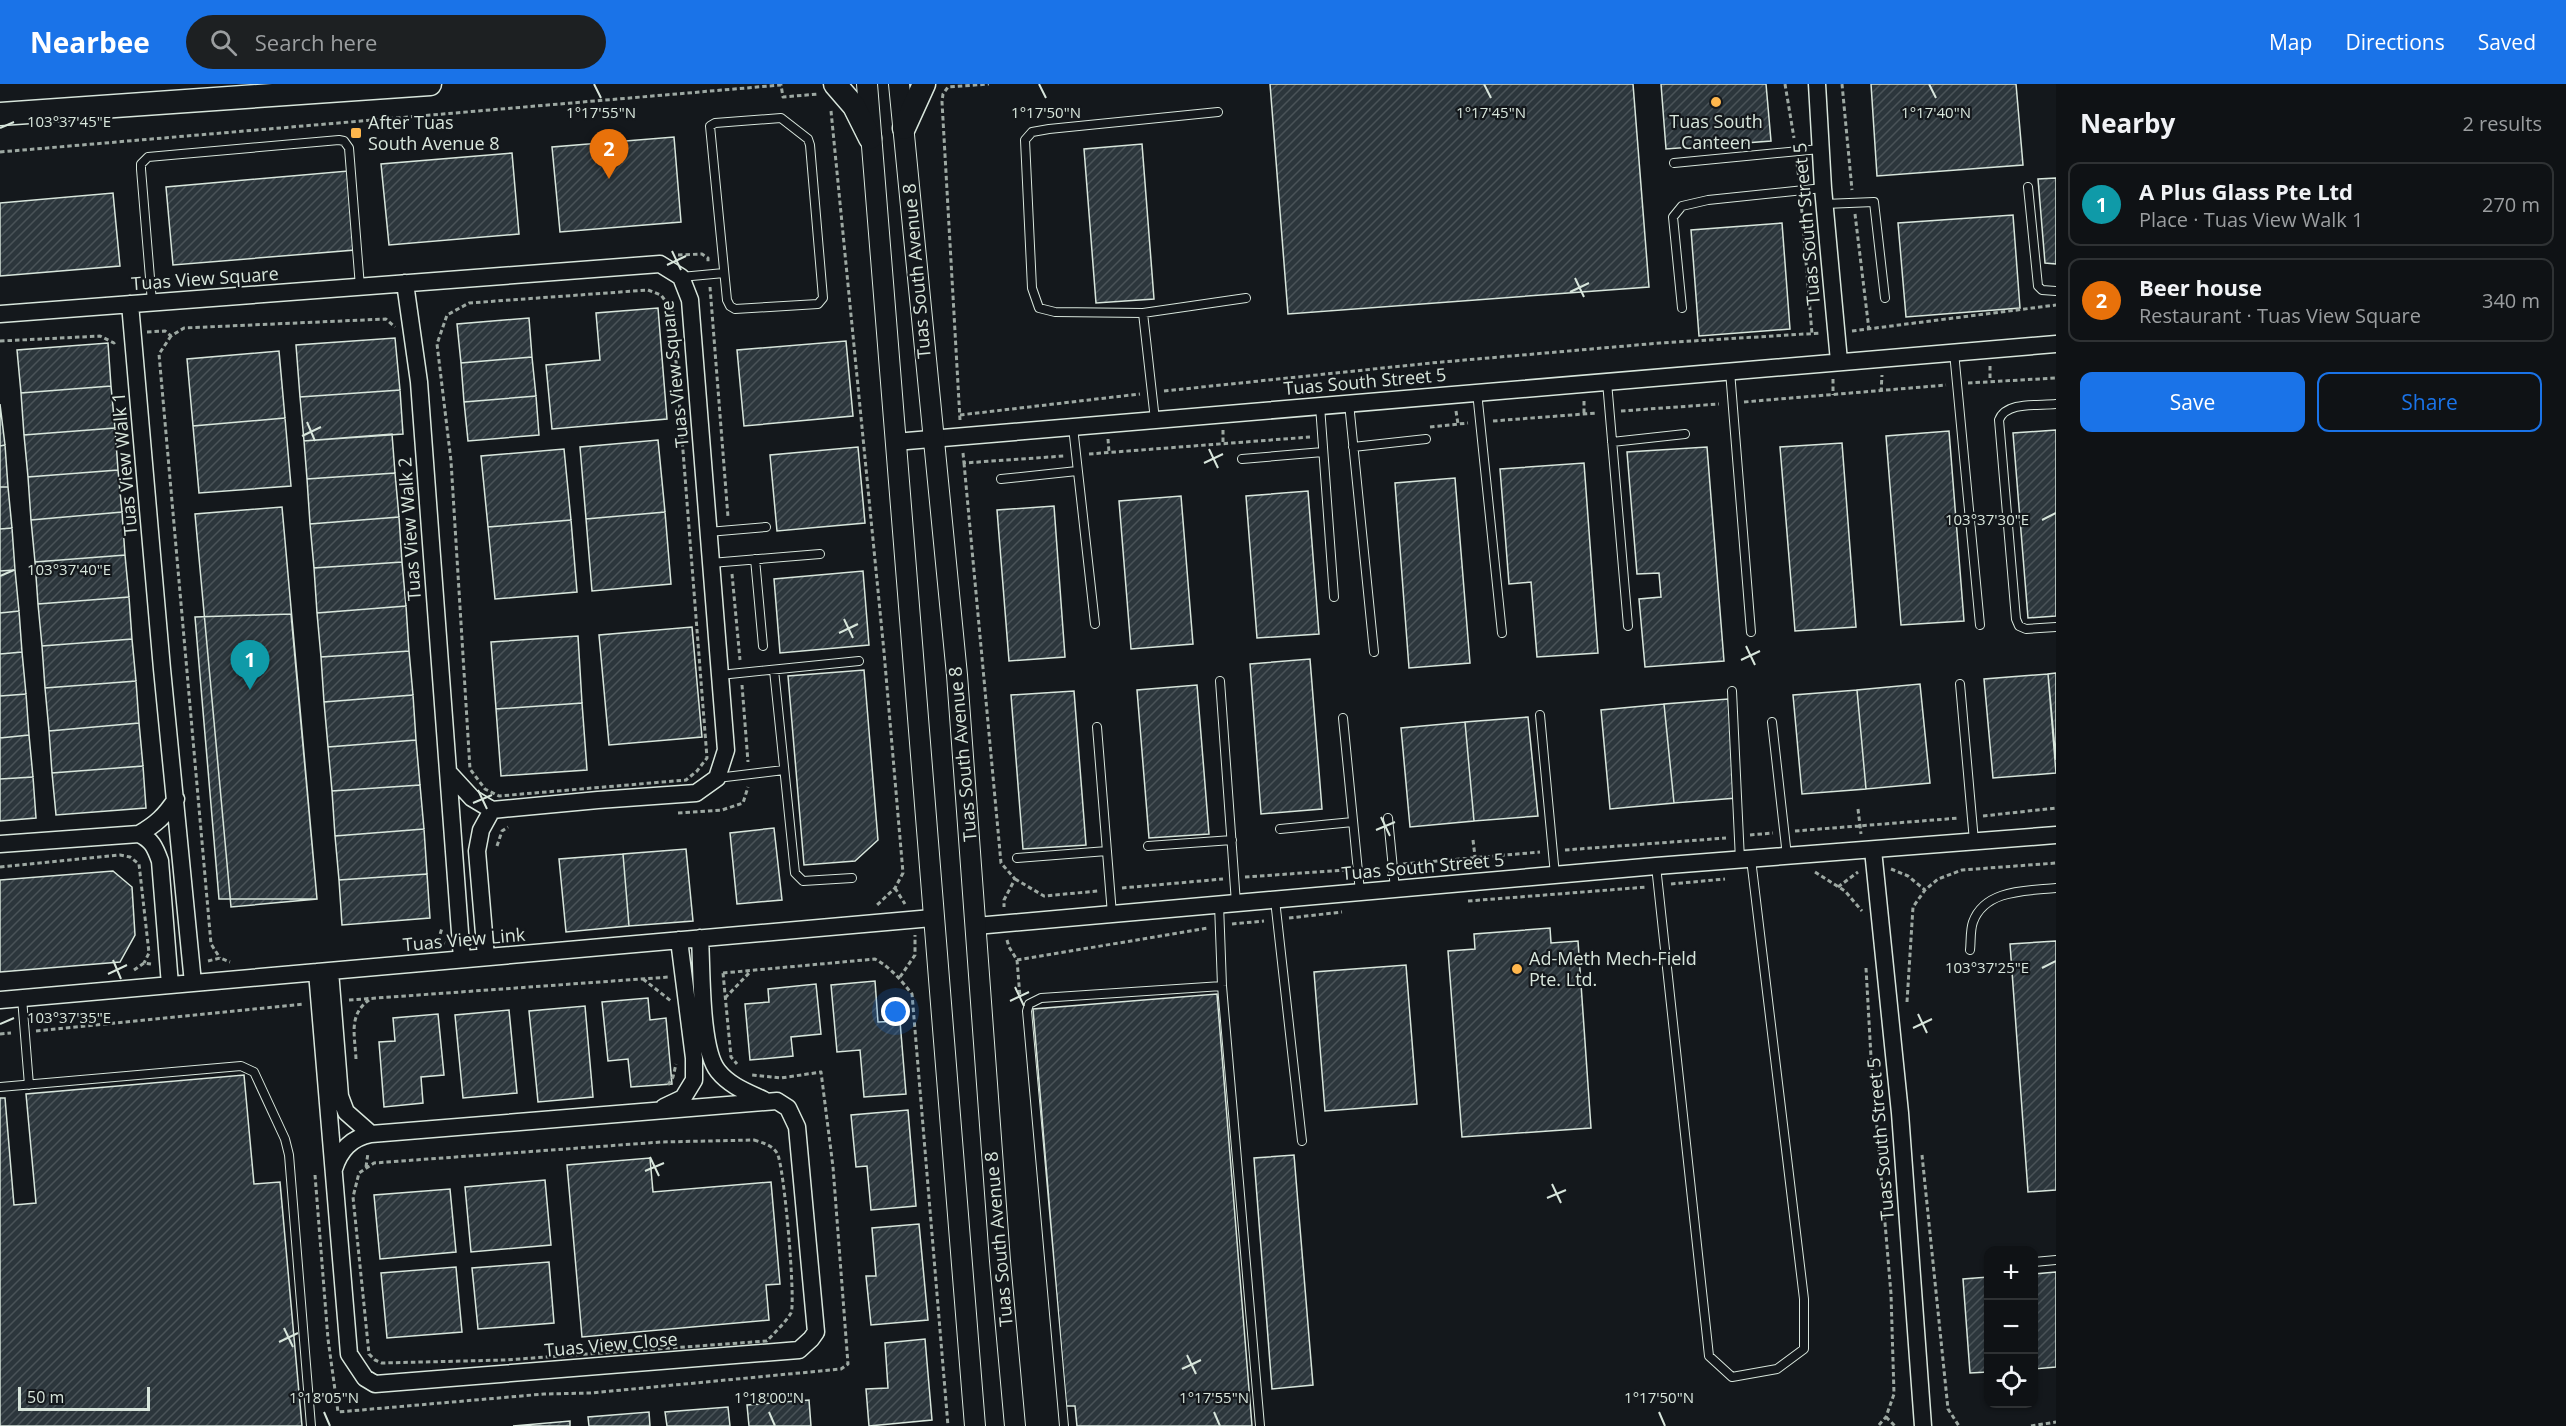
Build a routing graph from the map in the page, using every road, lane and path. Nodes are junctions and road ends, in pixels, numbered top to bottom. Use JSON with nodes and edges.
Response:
{"nodes":[{"id":1,"x":430,"y":84,"type":"edge"},
{"id":2,"x":867,"y":84,"type":"edge"},
{"id":3,"x":899,"y":84,"type":"edge"},
{"id":4,"x":989,"y":84,"type":"edge"},
{"id":5,"x":1785,"y":84,"type":"edge"},
{"id":6,"x":1817,"y":84,"type":"edge"},
{"id":7,"x":934,"y":89,"type":"edge"},
{"id":8,"x":829,"y":91,"type":"edge"},
{"id":9,"x":829,"y":106,"type":"dead end"},
{"id":10,"x":1218,"y":112,"type":"dead end"},
{"id":11,"x":0,"y":114,"type":"edge"},
{"id":12,"x":904,"y":128,"type":"junction"},
{"id":13,"x":870,"y":138,"type":"junction"},
{"id":14,"x":1820,"y":149,"type":"junction"},
{"id":15,"x":1796,"y":151,"type":"junction"},
{"id":16,"x":0,"y":152,"type":"edge"},
{"id":17,"x":1674,"y":163,"type":"dead end"},
{"id":18,"x":2028,"y":187,"type":"dead end"},
{"id":19,"x":1800,"y":190,"type":"junction"},
{"id":20,"x":1824,"y":196,"type":"junction"},
{"id":21,"x":724,"y":273,"type":"junction"},
{"id":22,"x":681,"y":277,"type":"junction"},
{"id":23,"x":405,"y":283,"type":"junction"},
{"id":24,"x":360,"y":287,"type":"junction"},
{"id":25,"x":2056,"y":291,"type":"edge"},
{"id":26,"x":1246,"y":298,"type":"dead end"},
{"id":27,"x":1885,"y":298,"type":"dead end"},
{"id":28,"x":152,"y":302,"type":"junction"},
{"id":29,"x":130,"y":304,"type":"junction"},
{"id":30,"x":2056,"y":305,"type":"edge"},
{"id":31,"x":1682,"y":308,"type":"dead end"},
{"id":32,"x":1143,"y":313,"type":"junction"},
{"id":33,"x":0,"y":314,"type":"edge"},
{"id":34,"x":133,"y":333,"type":"junction"},
{"id":35,"x":1836,"y":333,"type":"junction"},
{"id":36,"x":1812,"y":334,"type":"junction"},
{"id":37,"x":171,"y":336,"type":"junction"},
{"id":38,"x":397,"y":336,"type":"dead end"},
{"id":39,"x":0,"y":341,"type":"edge"},
{"id":40,"x":2056,"y":344,"type":"edge"},
{"id":41,"x":1954,"y":352,"type":"junction"},
{"id":42,"x":1839,"y":361,"type":"junction"},
{"id":43,"x":1730,"y":371,"type":"junction"},
{"id":44,"x":1607,"y":382,"type":"junction"},
{"id":45,"x":1152,"y":392,"type":"junction"},
{"id":46,"x":1477,"y":392,"type":"junction"},
{"id":47,"x":1348,"y":403,"type":"junction"},
{"id":48,"x":2056,"y":404,"type":"edge"},
{"id":49,"x":1320,"y":406,"type":"junction"},
{"id":50,"x":960,"y":415,"type":"dead end"},
{"id":51,"x":1155,"y":420,"type":"junction"},
{"id":52,"x":1073,"y":427,"type":"junction"},
{"id":53,"x":1685,"y":434,"type":"dead end"},
{"id":54,"x":933,"y":439,"type":"junction"},
{"id":55,"x":1426,"y":439,"type":"dead end"},
{"id":56,"x":895,"y":442,"type":"junction"},
{"id":57,"x":1612,"y":442,"type":"junction"},
{"id":58,"x":1353,"y":447,"type":"junction"},
{"id":59,"x":1323,"y":452,"type":"junction"},
{"id":60,"x":1242,"y":459,"type":"dead end"},
{"id":61,"x":964,"y":463,"type":"dead end"},
{"id":62,"x":1077,"y":471,"type":"junction"},
{"id":63,"x":1001,"y":479,"type":"dead end"},
{"id":64,"x":766,"y":527,"type":"dead end"},
{"id":65,"x":708,"y":532,"type":"junction"},
{"id":66,"x":820,"y":554,"type":"dead end"},
{"id":67,"x":755,"y":559,"type":"junction"},
{"id":68,"x":711,"y":563,"type":"junction"},
{"id":69,"x":1334,"y":597,"type":"dead end"},
{"id":70,"x":1095,"y":624,"type":"dead end"},
{"id":71,"x":1980,"y":625,"type":"dead end"},
{"id":72,"x":1628,"y":626,"type":"dead end"},
{"id":73,"x":2056,"y":627,"type":"edge"},
{"id":74,"x":1751,"y":632,"type":"dead end"},
{"id":75,"x":1502,"y":633,"type":"dead end"},
{"id":76,"x":763,"y":646,"type":"dead end"},
{"id":77,"x":1374,"y":652,"type":"dead end"},
{"id":78,"x":859,"y":661,"type":"dead end"},
{"id":79,"x":774,"y":670,"type":"junction"},
{"id":80,"x":720,"y":675,"type":"junction"},
{"id":81,"x":1220,"y":681,"type":"dead end"},
{"id":82,"x":1960,"y":684,"type":"dead end"},
{"id":83,"x":1732,"y":691,"type":"dead end"},
{"id":84,"x":1540,"y":715,"type":"dead end"},
{"id":85,"x":1343,"y":718,"type":"dead end"},
{"id":86,"x":1772,"y":722,"type":"dead end"},
{"id":87,"x":1098,"y":727,"type":"dead end"},
{"id":88,"x":784,"y":770,"type":"junction"},
{"id":89,"x":449,"y":773,"type":"junction"},
{"id":90,"x":748,"y":774,"type":"junction"},
{"id":91,"x":717,"y":778,"type":"junction"},
{"id":92,"x":686,"y":780,"type":"joint"},
{"id":93,"x":176,"y":799,"type":"junction"},
{"id":94,"x":2056,"y":808,"type":"edge"},
{"id":95,"x":1858,"y":809,"type":"dead end"},
{"id":96,"x":492,"y":810,"type":"junction"},
{"id":97,"x":675,"y":813,"type":"dead end"},
{"id":98,"x":1972,"y":817,"type":"junction"},
{"id":99,"x":1388,"y":818,"type":"dead end"},
{"id":100,"x":1353,"y":822,"type":"junction"},
{"id":101,"x":513,"y":823,"type":"dead end"},
{"id":102,"x":1860,"y":826,"type":"junction"},
{"id":103,"x":1280,"y":829,"type":"dead end"},
{"id":104,"x":1785,"y":832,"type":"junction"},
{"id":105,"x":139,"y":834,"type":"junction"},
{"id":106,"x":2056,"y":835,"type":"edge"},
{"id":107,"x":1740,"y":836,"type":"junction"},
{"id":108,"x":1232,"y":840,"type":"junction"},
{"id":109,"x":1473,"y":840,"type":"dead end"},
{"id":110,"x":1974,"y":841,"type":"junction"},
{"id":111,"x":0,"y":844,"type":"edge"},
{"id":112,"x":1148,"y":846,"type":"dead end"},
{"id":113,"x":1868,"y":850,"type":"junction"},
{"id":114,"x":495,"y":851,"type":"dead end"},
{"id":115,"x":1107,"y":851,"type":"junction"},
{"id":116,"x":1553,"y":851,"type":"junction"},
{"id":117,"x":1787,"y":856,"type":"junction"},
{"id":118,"x":1017,"y":858,"type":"dead end"},
{"id":119,"x":1475,"y":858,"type":"junction"},
{"id":120,"x":1745,"y":859,"type":"junction"},
{"id":121,"x":2056,"y":863,"type":"edge"},
{"id":122,"x":1392,"y":865,"type":"junction"},
{"id":123,"x":1656,"y":866,"type":"junction"},
{"id":124,"x":0,"y":867,"type":"edge"},
{"id":125,"x":1357,"y":869,"type":"junction"},
{"id":126,"x":1805,"y":873,"type":"dead end"},
{"id":127,"x":1555,"y":875,"type":"junction"},
{"id":128,"x":1753,"y":877,"type":"junction"},
{"id":129,"x":852,"y":878,"type":"dead end"},
{"id":130,"x":1234,"y":878,"type":"junction"},
{"id":131,"x":1015,"y":879,"type":"junction"},
{"id":132,"x":1478,"y":882,"type":"junction"},
{"id":133,"x":1658,"y":886,"type":"junction"},
{"id":134,"x":895,"y":888,"type":"dead end"},
{"id":135,"x":2056,"y":888,"type":"edge"},
{"id":136,"x":1111,"y":889,"type":"junction"},
{"id":137,"x":1395,"y":889,"type":"junction"},
{"id":138,"x":1360,"y":892,"type":"junction"},
{"id":139,"x":1275,"y":900,"type":"junction"},
{"id":140,"x":1467,"y":902,"type":"dead end"},
{"id":141,"x":1236,"y":903,"type":"junction"},
{"id":142,"x":1218,"y":904,"type":"junction"},
{"id":143,"x":1349,"y":912,"type":"dead end"},
{"id":144,"x":1864,"y":913,"type":"dead end"},
{"id":145,"x":1112,"y":914,"type":"junction"},
{"id":146,"x":932,"y":918,"type":"junction"},
{"id":147,"x":1278,"y":920,"type":"junction"},
{"id":148,"x":1004,"y":925,"type":"junction"},
{"id":149,"x":976,"y":926,"type":"junction"},
{"id":150,"x":1220,"y":926,"type":"junction"},
{"id":151,"x":442,"y":928,"type":"dead end"},
{"id":152,"x":700,"y":938,"type":"junction"},
{"id":153,"x":438,"y":940,"type":"dead end"},
{"id":154,"x":680,"y":940,"type":"junction"},
{"id":155,"x":1970,"y":950,"type":"dead end"},
{"id":156,"x":486,"y":957,"type":"junction"},
{"id":157,"x":220,"y":958,"type":"dead end"},
{"id":158,"x":462,"y":959,"type":"junction"},
{"id":159,"x":1017,"y":960,"type":"dead end"},
{"id":160,"x":1866,"y":961,"type":"dead end"},
{"id":161,"x":144,"y":963,"type":"dead end"},
{"id":162,"x":752,"y":970,"type":"junction"},
{"id":163,"x":323,"y":972,"type":"junction"},
{"id":164,"x":723,"y":973,"type":"junction"},
{"id":165,"x":703,"y":974,"type":"junction"},
{"id":166,"x":670,"y":977,"type":"dead end"},
{"id":167,"x":642,"y":979,"type":"dead end"},
{"id":168,"x":193,"y":983,"type":"junction"},
{"id":169,"x":170,"y":985,"type":"junction"},
{"id":170,"x":671,"y":985,"type":"dead end"},
{"id":171,"x":1222,"y":986,"type":"junction"},
{"id":172,"x":672,"y":994,"type":"dead end"},
{"id":173,"x":22,"y":998,"type":"junction"},
{"id":174,"x":725,"y":998,"type":"junction"},
{"id":175,"x":370,"y":999,"type":"dead end"},
{"id":176,"x":0,"y":1000,"type":"edge"},
{"id":177,"x":1906,"y":1006,"type":"dead end"},
{"id":178,"x":676,"y":1060,"type":"dead end"},
{"id":179,"x":739,"y":1067,"type":"dead end"},
{"id":180,"x":356,"y":1069,"type":"dead end"},
{"id":181,"x":745,"y":1071,"type":"dead end"},
{"id":182,"x":29,"y":1085,"type":"junction"},
{"id":183,"x":0,"y":1087,"type":"edge"},
{"id":184,"x":664,"y":1093,"type":"dead end"},
{"id":185,"x":766,"y":1101,"type":"junction"},
{"id":186,"x":658,"y":1110,"type":"junction"},
{"id":187,"x":371,"y":1134,"type":"junction"},
{"id":188,"x":1302,"y":1141,"type":"dead end"},
{"id":189,"x":1921,"y":1144,"type":"dead end"},
{"id":190,"x":315,"y":1168,"type":"dead end"},
{"id":191,"x":366,"y":1168,"type":"joint"},
{"id":192,"x":333,"y":1170,"type":"junction"},
{"id":193,"x":2056,"y":1260,"type":"edge"},
{"id":194,"x":2038,"y":1262,"type":"edge"},
{"id":195,"x":1886,"y":1418,"type":"junction"},
{"id":196,"x":2056,"y":1422,"type":"edge"},
{"id":197,"x":311,"y":1426,"type":"edge"},
{"id":198,"x":948,"y":1426,"type":"edge"},
{"id":199,"x":975,"y":1426,"type":"edge"},
{"id":200,"x":1015,"y":1426,"type":"edge"},
{"id":201,"x":1064,"y":1426,"type":"edge"},
{"id":202,"x":1260,"y":1426,"type":"edge"},
{"id":203,"x":1878,"y":1426,"type":"edge"},
{"id":204,"x":1895,"y":1426,"type":"edge"},
{"id":205,"x":1923,"y":1426,"type":"edge"},
{"id":206,"x":1959,"y":1426,"type":"edge"},
{"id":207,"x":2031,"y":1426,"type":"edge"}],
"edges":[{"from":1,"to":11,"type":"main road"},
{"from":2,"to":13,"type":"street","name":"Tuas South Avenue 8"},
{"from":3,"to":12,"type":"street","name":"Tuas South Avenue 8"},
{"from":4,"to":7,"type":"path"},
{"from":5,"to":15,"type":"path"},
{"from":6,"to":14,"type":"street","name":"Tuas South Street 5"},
{"from":7,"to":12,"type":"main road"},
{"from":8,"to":13,"type":"main road"},
{"from":8,"to":16,"type":"path"},
{"from":9,"to":134,"type":"path"},
{"from":10,"to":32,"type":"lane"},
{"from":12,"to":54,"type":"street","name":"Tuas South Avenue 8"},
{"from":13,"to":56,"type":"street","name":"Tuas South Avenue 8"},
{"from":14,"to":15,"type":"lane"},
{"from":14,"to":20,"type":"street","name":"Tuas South Street 5"},
{"from":15,"to":17,"type":"lane"},
{"from":15,"to":19,"type":"path"},
{"from":18,"to":25,"type":"lane"},
{"from":19,"to":20,"type":"lane"},
{"from":19,"to":31,"type":"lane"},
{"from":19,"to":36,"type":"path"},
{"from":20,"to":27,"type":"lane"},
{"from":20,"to":35,"type":"street","name":"Tuas South Street 5"},
{"from":21,"to":21,"type":"lane"},
{"from":21,"to":22,"type":"lane"},
{"from":22,"to":23,"type":"street","name":"Tuas View Square"},
{"from":22,"to":65,"type":"street","name":"Tuas View Square"},
{"from":23,"to":24,"type":"street","name":"Tuas View Square"},
{"from":23,"to":89,"type":"street","name":"Tuas View Walk 2"},
{"from":24,"to":28,"type":"street","name":"Tuas View Square"},
{"from":24,"to":28,"type":"lane"},
{"from":26,"to":32,"type":"lane"},
{"from":28,"to":29,"type":"street","name":"Tuas View Square"},
{"from":29,"to":33,"type":"street","name":"Tuas View Square"},
{"from":29,"to":34,"type":"street","name":"Tuas View Walk 1"},
{"from":30,"to":35,"type":"path"},
{"from":32,"to":45,"type":"lane"},
{"from":34,"to":37,"type":"path"},
{"from":34,"to":39,"type":"path"},
{"from":34,"to":93,"type":"street","name":"Tuas View Walk 1"},
{"from":35,"to":36,"type":"path"},
{"from":35,"to":42,"type":"street","name":"Tuas South Street 5"},
{"from":36,"to":45,"type":"path"},
{"from":37,"to":38,"type":"path"},
{"from":37,"to":157,"type":"path"},
{"from":40,"to":41,"type":"street","name":"Tuas South Street 5"},
{"from":41,"to":42,"type":"street","name":"Tuas South Street 5"},
{"from":41,"to":71,"type":"lane"},
{"from":42,"to":43,"type":"street","name":"Tuas South Street 5"},
{"from":43,"to":44,"type":"street","name":"Tuas South Street 5"},
{"from":43,"to":74,"type":"lane"},
{"from":44,"to":46,"type":"street","name":"Tuas South Street 5"},
{"from":44,"to":57,"type":"lane"},
{"from":45,"to":50,"type":"path"},
{"from":45,"to":51,"type":"lane"},
{"from":46,"to":47,"type":"street","name":"Tuas South Street 5"},
{"from":46,"to":75,"type":"lane"},
{"from":47,"to":49,"type":"street","name":"Tuas South Street 5"},
{"from":47,"to":58,"type":"lane"},
{"from":48,"to":73,"type":"lane"},
{"from":49,"to":51,"type":"street","name":"Tuas South Street 5"},
{"from":49,"to":59,"type":"lane"},
{"from":51,"to":52,"type":"street","name":"Tuas South Street 5"},
{"from":52,"to":54,"type":"street","name":"Tuas South Street 5"},
{"from":52,"to":62,"type":"lane"},
{"from":53,"to":57,"type":"lane"},
{"from":54,"to":56,"type":"street","name":"Tuas South Street 5"},
{"from":54,"to":149,"type":"street","name":"Tuas South Avenue 8"},
{"from":55,"to":58,"type":"lane"},
{"from":56,"to":146,"type":"street","name":"Tuas South Avenue 8"},
{"from":57,"to":72,"type":"lane"},
{"from":58,"to":77,"type":"lane"},
{"from":59,"to":60,"type":"lane"},
{"from":59,"to":69,"type":"lane"},
{"from":61,"to":131,"type":"path"},
{"from":62,"to":63,"type":"lane"},
{"from":62,"to":70,"type":"lane"},
{"from":64,"to":65,"type":"lane"},
{"from":65,"to":68,"type":"street","name":"Tuas View Square"},
{"from":66,"to":67,"type":"lane"},
{"from":67,"to":68,"type":"lane"},
{"from":67,"to":76,"type":"lane"},
{"from":68,"to":80,"type":"street","name":"Tuas View Square"},
{"from":78,"to":79,"type":"lane"},
{"from":79,"to":80,"type":"lane"},
{"from":79,"to":88,"type":"lane"},
{"from":80,"to":91,"type":"street","name":"Tuas View Square"},
{"from":81,"to":108,"type":"lane"},
{"from":82,"to":98,"type":"lane"},
{"from":83,"to":107,"type":"lane"},
{"from":84,"to":116,"type":"lane"},
{"from":85,"to":100,"type":"lane"},
{"from":86,"to":104,"type":"lane"},
{"from":87,"to":115,"type":"lane"},
{"from":88,"to":90,"type":"lane"},
{"from":88,"to":129,"type":"lane"},
{"from":89,"to":96,"type":"street"},
{"from":89,"to":158,"type":"street","name":"Tuas View Walk 2"},
{"from":90,"to":91,"type":"lane"},
{"from":90,"to":97,"type":"path"},
{"from":91,"to":96,"type":"street"},
{"from":92,"to":92,"type":"path"},
{"from":93,"to":105,"type":"street"},
{"from":93,"to":168,"type":"street","name":"Tuas View Walk 1"},
{"from":94,"to":98,"type":"path"},
{"from":95,"to":102,"type":"path"},
{"from":96,"to":156,"type":"street"},
{"from":98,"to":102,"type":"path"},
{"from":98,"to":110,"type":"lane"},
{"from":99,"to":122,"type":"lane"},
{"from":100,"to":103,"type":"lane"},
{"from":100,"to":125,"type":"lane"},
{"from":101,"to":114,"type":"path"},
{"from":102,"to":104,"type":"path"},
{"from":102,"to":113,"type":"path"},
{"from":104,"to":107,"type":"path"},
{"from":104,"to":117,"type":"lane"},
{"from":105,"to":111,"type":"street"},
{"from":105,"to":169,"type":"street"},
{"from":106,"to":110,"type":"street","name":"Tuas South Street 5"},
{"from":107,"to":116,"type":"path"},
{"from":107,"to":120,"type":"lane"},
{"from":108,"to":112,"type":"lane"},
{"from":108,"to":130,"type":"lane"},
{"from":109,"to":119,"type":"path"},
{"from":110,"to":113,"type":"street","name":"Tuas South Street 5"},
{"from":113,"to":117,"type":"street","name":"Tuas South Street 5"},
{"from":113,"to":205,"type":"street","name":"Tuas South Street 5"},
{"from":115,"to":118,"type":"lane"},
{"from":115,"to":136,"type":"lane"},
{"from":116,"to":119,"type":"path"},
{"from":116,"to":127,"type":"lane"},
{"from":117,"to":120,"type":"street","name":"Tuas South Street 5"},
{"from":119,"to":122,"type":"path"},
{"from":119,"to":132,"type":"path"},
{"from":120,"to":123,"type":"street","name":"Tuas South Street 5"},
{"from":120,"to":128,"type":"lane"},
{"from":121,"to":177,"type":"path"},
{"from":122,"to":137,"type":"lane"},
{"from":123,"to":127,"type":"street","name":"Tuas South Street 5"},
{"from":123,"to":133,"type":"lane"},
{"from":124,"to":161,"type":"path"},
{"from":125,"to":130,"type":"path"},
{"from":125,"to":138,"type":"lane"},
{"from":126,"to":144,"type":"path"},
{"from":127,"to":132,"type":"street","name":"Tuas South Street 5"},
{"from":128,"to":133,"type":"path"},
{"from":128,"to":133,"type":"lane"},
{"from":130,"to":136,"type":"path"},
{"from":130,"to":141,"type":"lane"},
{"from":131,"to":136,"type":"path"},
{"from":131,"to":148,"type":"path"},
{"from":132,"to":137,"type":"street","name":"Tuas South Street 5"},
{"from":133,"to":140,"type":"path"},
{"from":135,"to":155,"type":"lane"},
{"from":136,"to":145,"type":"lane"},
{"from":137,"to":138,"type":"street","name":"Tuas South Street 5"},
{"from":138,"to":139,"type":"street","name":"Tuas South Street 5"},
{"from":139,"to":141,"type":"street","name":"Tuas South Street 5"},
{"from":139,"to":147,"type":"lane"},
{"from":141,"to":142,"type":"street","name":"Tuas South Street 5"},
{"from":142,"to":145,"type":"street","name":"Tuas South Street 5"},
{"from":142,"to":150,"type":"lane"},
{"from":143,"to":147,"type":"path"},
{"from":145,"to":148,"type":"street","name":"Tuas South Street 5"},
{"from":146,"to":152,"type":"street","name":"Tuas View Link"},
{"from":146,"to":199,"type":"street","name":"Tuas South Avenue 8"},
{"from":147,"to":150,"type":"path"},
{"from":147,"to":188,"type":"lane"},
{"from":148,"to":149,"type":"street","name":"Tuas South Street 5"},
{"from":149,"to":200,"type":"street","name":"Tuas South Avenue 8"},
{"from":150,"to":159,"type":"path"},
{"from":150,"to":171,"type":"lane"},
{"from":151,"to":153,"type":"path"},
{"from":152,"to":154,"type":"street","name":"Tuas View Link"},
{"from":152,"to":165,"type":"street","name":"Tuas View Close"},
{"from":154,"to":156,"type":"street","name":"Tuas View Link"},
{"from":154,"to":186,"type":"street"},
{"from":156,"to":158,"type":"street","name":"Tuas View Link"},
{"from":158,"to":163,"type":"street","name":"Tuas View Link"},
{"from":160,"to":195,"type":"path"},
{"from":162,"to":164,"type":"path"},
{"from":162,"to":174,"type":"path"},
{"from":162,"to":198,"type":"path"},
{"from":163,"to":168,"type":"street","name":"Tuas View Link"},
{"from":163,"to":187,"type":"street"},
{"from":163,"to":192,"type":"street","name":"Tuas View Close"},
{"from":164,"to":165,"type":"path"},
{"from":164,"to":174,"type":"path"},
{"from":165,"to":185,"type":"street","name":"Tuas View Close"},
{"from":166,"to":170,"type":"path"},
{"from":167,"to":172,"type":"path"},
{"from":168,"to":169,"type":"street","name":"Tuas View Link"},
{"from":169,"to":173,"type":"street","name":"Tuas View Link"},
{"from":171,"to":201,"type":"lane"},
{"from":171,"to":202,"type":"lane"},
{"from":173,"to":176,"type":"street","name":"Tuas View Link"},
{"from":173,"to":182,"type":"lane"},
{"from":174,"to":179,"type":"path"},
{"from":175,"to":180,"type":"path"},
{"from":178,"to":184,"type":"path"},
{"from":181,"to":190,"type":"path"},
{"from":182,"to":183,"type":"lane"},
{"from":182,"to":197,"type":"lane"},
{"from":185,"to":186,"type":"street"},
{"from":185,"to":192,"type":"street","name":"Tuas View Close"},
{"from":186,"to":187,"type":"street"},
{"from":187,"to":192,"type":"street"},
{"from":189,"to":206,"type":"path"},
{"from":191,"to":191,"type":"path"},
{"from":193,"to":194,"type":"lane"},
{"from":195,"to":203,"type":"path"},
{"from":195,"to":204,"type":"path"},
{"from":196,"to":207,"type":"path"}]}
